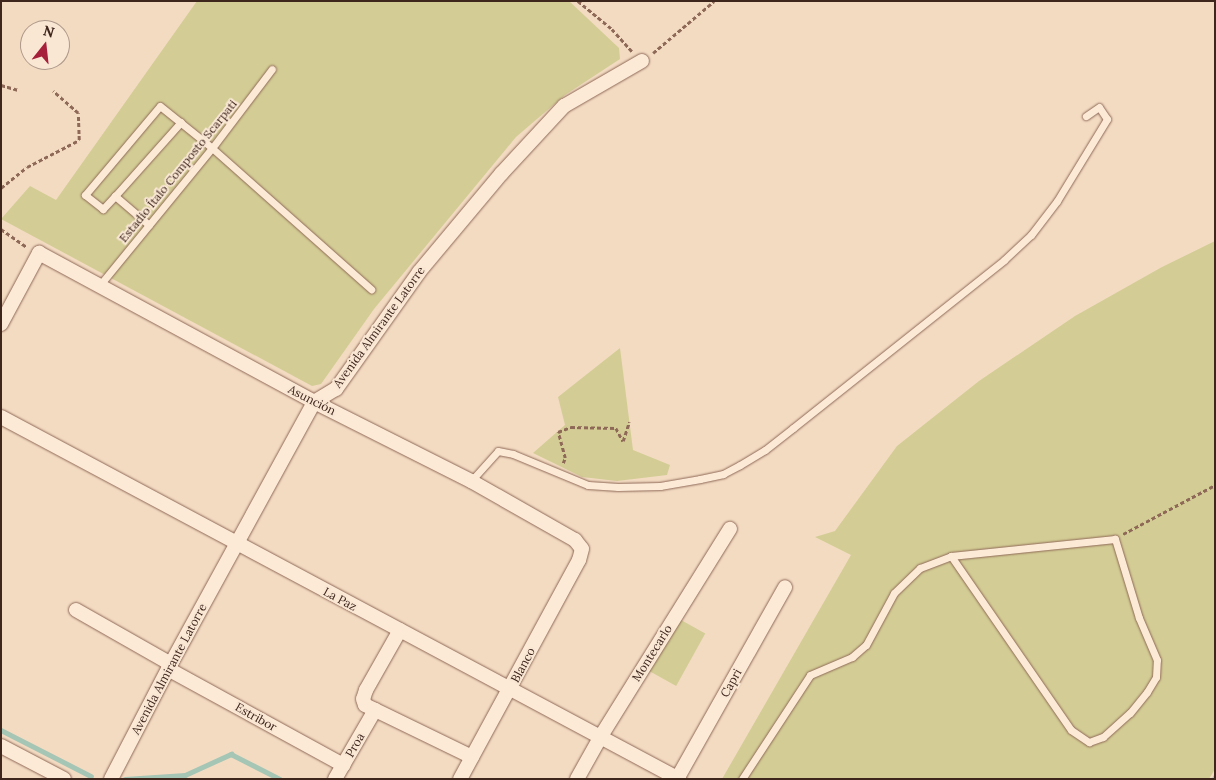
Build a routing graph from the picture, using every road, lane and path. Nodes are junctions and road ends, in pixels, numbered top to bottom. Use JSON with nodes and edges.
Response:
{"nodes":[{"id":1,"x":578,"y":1,"type":"edge"},
{"id":2,"x":714,"y":1,"type":"edge"},
{"id":3,"x":642,"y":61,"type":"junction"},
{"id":4,"x":272,"y":69,"type":"dead end"},
{"id":5,"x":1,"y":84,"type":"edge"},
{"id":6,"x":19,"y":90,"type":"dead end"},
{"id":7,"x":53,"y":91,"type":"dead end"},
{"id":8,"x":1086,"y":116,"type":"dead end"},
{"id":9,"x":181,"y":122,"type":"junction"},
{"id":10,"x":212,"y":148,"type":"junction"},
{"id":11,"x":1,"y":188,"type":"edge"},
{"id":12,"x":115,"y":196,"type":"junction"},
{"id":13,"x":149,"y":225,"type":"junction"},
{"id":14,"x":1,"y":229,"type":"edge"},
{"id":15,"x":40,"y":253,"type":"junction"},
{"id":16,"x":99,"y":286,"type":"junction"},
{"id":17,"x":371,"y":289,"type":"dead end"},
{"id":18,"x":1,"y":324,"type":"edge"},
{"id":19,"x":314,"y":402,"type":"junction"},
{"id":20,"x":1,"y":417,"type":"edge"},
{"id":21,"x":629,"y":422,"type":"dead end"},
{"id":22,"x":560,"y":474,"type":"junction"},
{"id":23,"x":471,"y":481,"type":"junction"},
{"id":24,"x":1215,"y":485,"type":"edge"},
{"id":25,"x":730,"y":529,"type":"dead end"},
{"id":26,"x":1115,"y":539,"type":"junction"},
{"id":27,"x":237,"y":545,"type":"junction"},
{"id":28,"x":582,"y":549,"type":"joint"},
{"id":29,"x":951,"y":556,"type":"junction"},
{"id":30,"x":786,"y":587,"type":"dead end"},
{"id":31,"x":76,"y":610,"type":"dead end"},
{"id":32,"x":400,"y":630,"type":"junction"},
{"id":33,"x":170,"y":667,"type":"junction"},
{"id":34,"x":509,"y":689,"type":"junction"},
{"id":35,"x":375,"y":710,"type":"junction"},
{"id":36,"x":601,"y":736,"type":"junction"},
{"id":37,"x":1,"y":746,"type":"edge"},
{"id":38,"x":472,"y":757,"type":"junction"},
{"id":39,"x":343,"y":764,"type":"junction"},
{"id":40,"x":678,"y":778,"type":"edge"},
{"id":41,"x":64,"y":779,"type":"edge"},
{"id":42,"x":111,"y":779,"type":"edge"},
{"id":43,"x":335,"y":779,"type":"edge"},
{"id":44,"x":460,"y":779,"type":"edge"},
{"id":45,"x":576,"y":779,"type":"edge"},
{"id":46,"x":742,"y":779,"type":"edge"}],
"edges":[{"from":1,"to":3,"type":"path"},
{"from":2,"to":3,"type":"path"},
{"from":3,"to":19,"type":"street","name":"Avenida Almirante Latorre"},
{"from":4,"to":10,"type":"lane","name":"Estadio Ítalo Composto Scarpati"},
{"from":5,"to":6,"type":"path"},
{"from":7,"to":11,"type":"path"},
{"from":8,"to":22,"type":"lane"},
{"from":9,"to":10,"type":"lane"},
{"from":9,"to":12,"type":"lane"},
{"from":9,"to":12,"type":"lane"},
{"from":10,"to":13,"type":"lane","name":"Estadio Ítalo Composto Scarpati"},
{"from":10,"to":17,"type":"lane"},
{"from":12,"to":13,"type":"lane"},
{"from":13,"to":16,"type":"lane","name":"Estadio Ítalo Composto Scarpati"},
{"from":14,"to":15,"type":"path"},
{"from":15,"to":16,"type":"street","name":"Asunción"},
{"from":15,"to":18,"type":"street"},
{"from":16,"to":19,"type":"street","name":"Asunción"},
{"from":19,"to":23,"type":"street","name":"Asunción"},
{"from":19,"to":27,"type":"street","name":"Avenida Almirante Latorre"},
{"from":20,"to":27,"type":"street","name":"La Paz"},
{"from":21,"to":22,"type":"path"},
{"from":22,"to":23,"type":"lane"},
{"from":23,"to":28,"type":"street","name":"Asunción"},
{"from":24,"to":26,"type":"path"},
{"from":25,"to":36,"type":"street","name":"Montecarlo"},
{"from":26,"to":29,"type":"lane"},
{"from":26,"to":29,"type":"lane"},
{"from":27,"to":32,"type":"street","name":"La Paz"},
{"from":27,"to":33,"type":"street","name":"Avenida Almirante Latorre"},
{"from":28,"to":34,"type":"street","name":"Blanco"},
{"from":29,"to":46,"type":"lane"},
{"from":30,"to":40,"type":"street","name":"Capri"},
{"from":31,"to":33,"type":"street","name":"Estribor"},
{"from":32,"to":34,"type":"street","name":"La Paz"},
{"from":32,"to":35,"type":"street"},
{"from":33,"to":39,"type":"street","name":"Estribor"},
{"from":33,"to":42,"type":"street","name":"Avenida Almirante Latorre"},
{"from":34,"to":36,"type":"street","name":"La Paz"},
{"from":34,"to":38,"type":"street","name":"Blanco"},
{"from":35,"to":38,"type":"street"},
{"from":35,"to":39,"type":"street","name":"Proa"},
{"from":36,"to":40,"type":"street","name":"La Paz"},
{"from":36,"to":45,"type":"street","name":"Montecarlo"},
{"from":37,"to":41,"type":"street"},
{"from":38,"to":44,"type":"street","name":"Blanco"},
{"from":39,"to":43,"type":"street","name":"Proa"}]}
